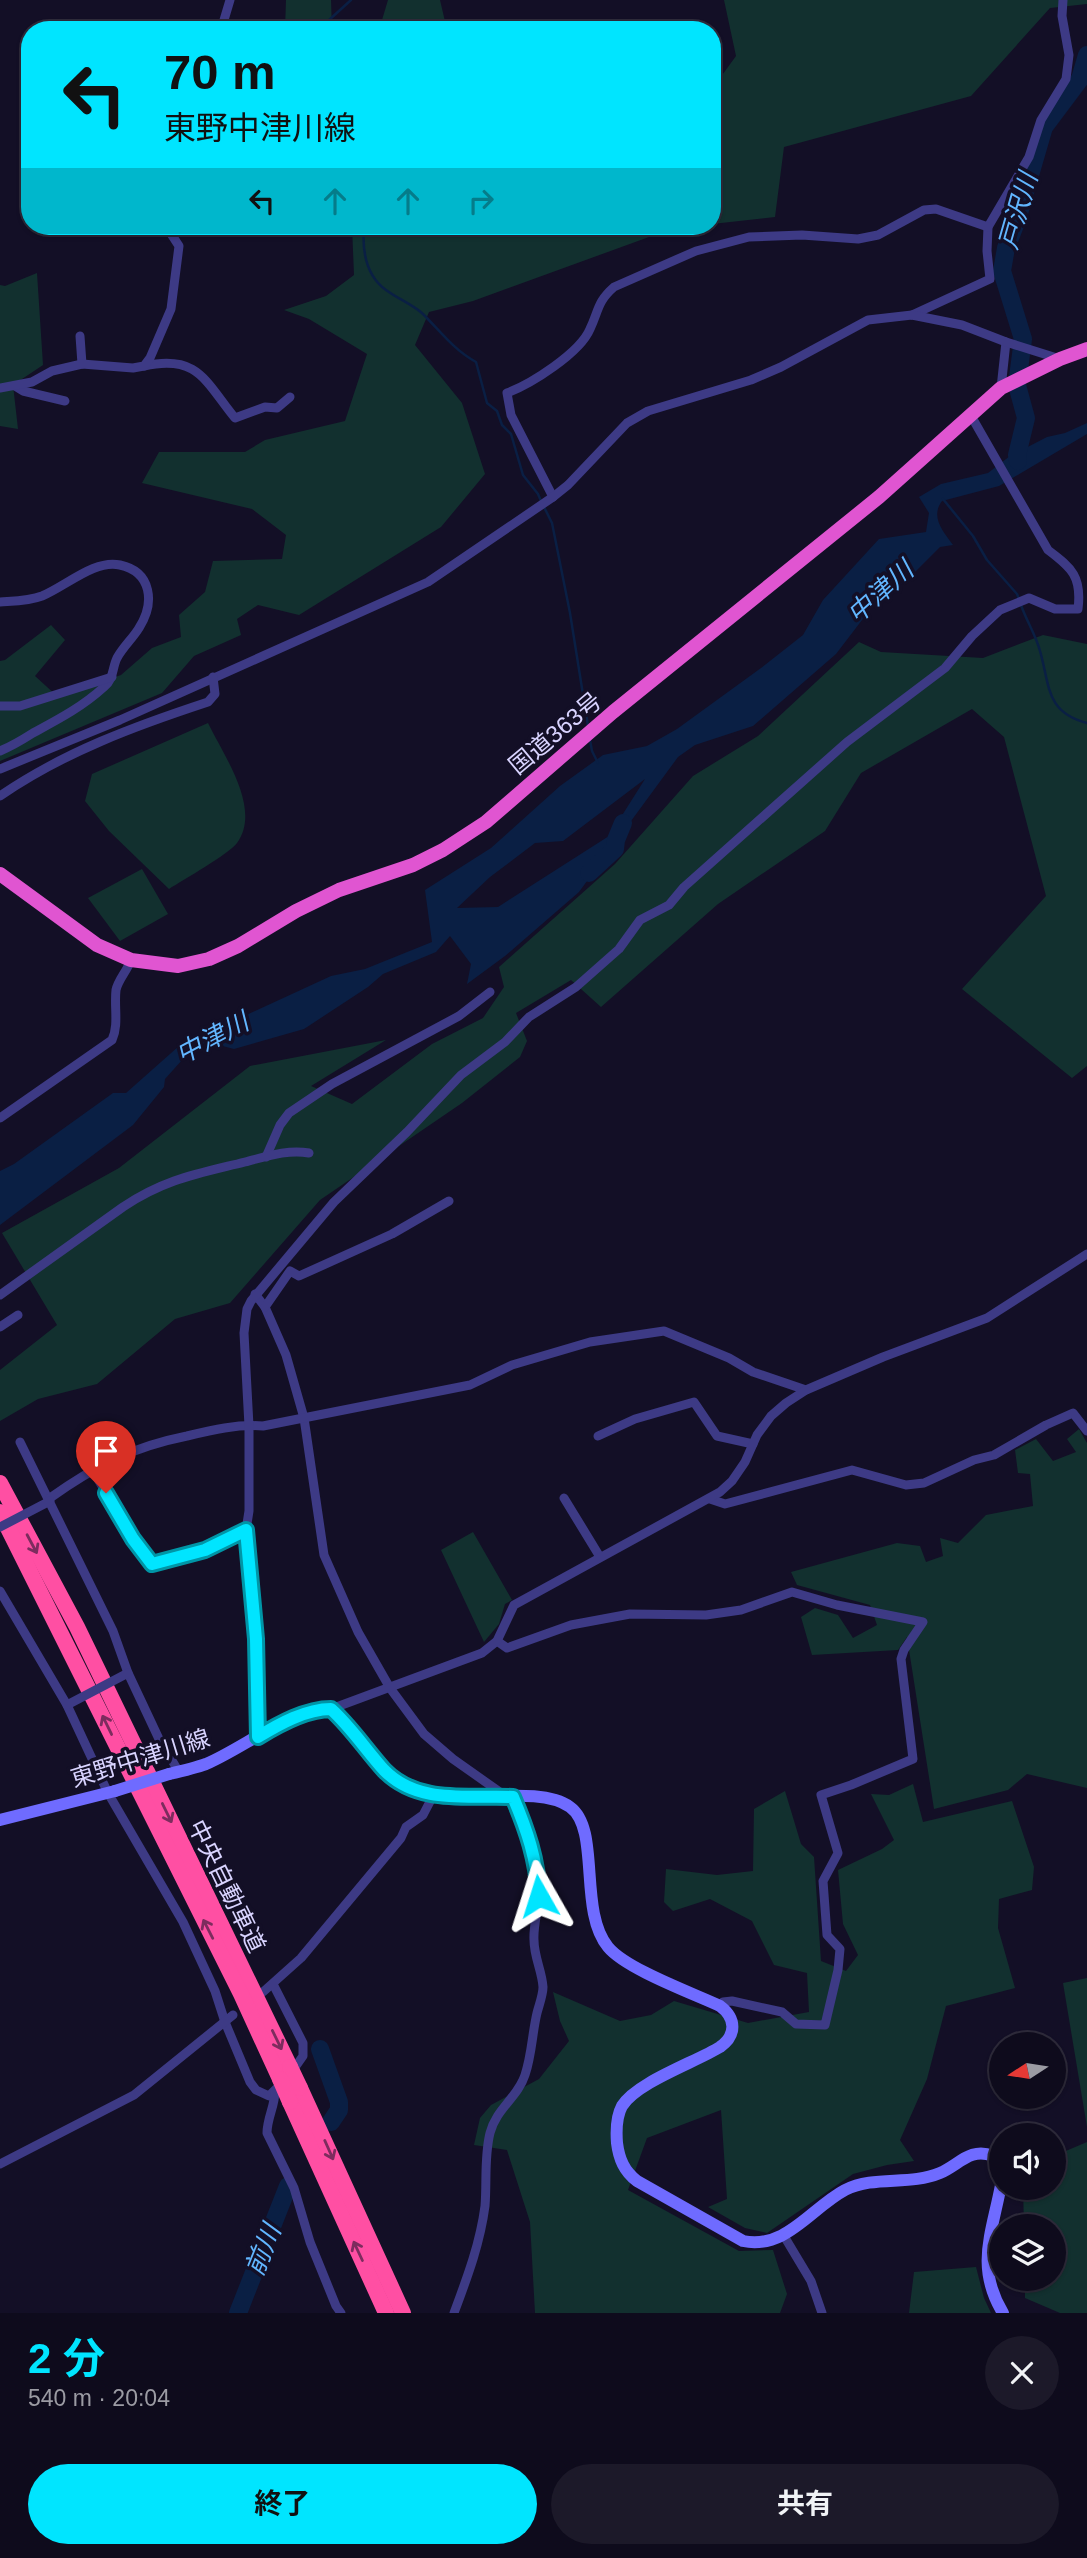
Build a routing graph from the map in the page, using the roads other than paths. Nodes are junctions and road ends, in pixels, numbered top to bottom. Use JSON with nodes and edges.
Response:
{"nodes":[{"id":1,"x":230,"y":0,"type":"edge"},
{"id":2,"x":1063,"y":0,"type":"edge"},
{"id":3,"x":224,"y":21,"type":"edge"},
{"id":4,"x":988,"y":227,"type":"junction"},
{"id":5,"x":172,"y":235,"type":"edge"},
{"id":6,"x":912,"y":316,"type":"junction"},
{"id":7,"x":80,"y":336,"type":"dead end"},
{"id":8,"x":1006,"y":342,"type":"junction"},
{"id":9,"x":1087,"y":349,"type":"edge"},
{"id":10,"x":1060,"y":359,"type":"junction"},
{"id":11,"x":82,"y":363,"type":"junction"},
{"id":12,"x":144,"y":366,"type":"junction"},
{"id":13,"x":15,"y":386,"type":"junction"},
{"id":14,"x":0,"y":388,"type":"edge"},
{"id":15,"x":1002,"y":388,"type":"junction"},
{"id":16,"x":290,"y":397,"type":"dead end"},
{"id":17,"x":65,"y":401,"type":"dead end"},
{"id":18,"x":973,"y":419,"type":"junction"},
{"id":19,"x":553,"y":497,"type":"junction"},
{"id":20,"x":0,"y":602,"type":"edge"},
{"id":21,"x":112,"y":677,"type":"junction"},
{"id":22,"x":214,"y":677,"type":"junction"},
{"id":23,"x":0,"y":706,"type":"edge"},
{"id":24,"x":0,"y":751,"type":"edge"},
{"id":25,"x":0,"y":769,"type":"edge"},
{"id":26,"x":0,"y":796,"type":"edge"},
{"id":27,"x":0,"y":874,"type":"edge"},
{"id":28,"x":131,"y":960,"type":"junction"},
{"id":29,"x":490,"y":992,"type":"dead end"},
{"id":30,"x":0,"y":1118,"type":"edge"},
{"id":31,"x":309,"y":1153,"type":"dead end"},
{"id":32,"x":266,"y":1157,"type":"junction"},
{"id":33,"x":449,"y":1200,"type":"dead end"},
{"id":34,"x":1087,"y":1254,"type":"edge"},
{"id":35,"x":255,"y":1294,"type":"junction"},
{"id":36,"x":0,"y":1295,"type":"edge"},
{"id":37,"x":265,"y":1307,"type":"junction"},
{"id":38,"x":18,"y":1315,"type":"dead end"},
{"id":39,"x":0,"y":1327,"type":"edge"},
{"id":40,"x":806,"y":1390,"type":"junction"},
{"id":41,"x":304,"y":1418,"type":"junction"},
{"id":42,"x":249,"y":1426,"type":"junction"},
{"id":43,"x":1087,"y":1431,"type":"edge"},
{"id":44,"x":598,"y":1436,"type":"dead end"},
{"id":45,"x":20,"y":1442,"type":"dead end"},
{"id":46,"x":753,"y":1444,"type":"junction"},
{"id":47,"x":92,"y":1469,"type":"junction"},
{"id":48,"x":0,"y":1483,"type":"edge"},
{"id":49,"x":564,"y":1498,"type":"dead end"},
{"id":50,"x":50,"y":1499,"type":"junction"},
{"id":51,"x":710,"y":1499,"type":"junction"},
{"id":52,"x":0,"y":1512,"type":"edge"},
{"id":53,"x":0,"y":1527,"type":"edge"},
{"id":54,"x":246,"y":1530,"type":"junction"},
{"id":55,"x":600,"y":1557,"type":"junction"},
{"id":56,"x":0,"y":1591,"type":"edge"},
{"id":57,"x":497,"y":1641,"type":"junction"},
{"id":58,"x":128,"y":1673,"type":"junction"},
{"id":59,"x":390,"y":1688,"type":"junction"},
{"id":60,"x":67,"y":1705,"type":"junction"},
{"id":61,"x":331,"y":1709,"type":"junction"},
{"id":62,"x":258,"y":1737,"type":"junction"},
{"id":63,"x":174,"y":1773,"type":"junction"},
{"id":64,"x":112,"y":1791,"type":"junction"},
{"id":65,"x":434,"y":1794,"type":"junction"},
{"id":66,"x":509,"y":1797,"type":"junction"},
{"id":67,"x":0,"y":1820,"type":"edge"},
{"id":68,"x":273,"y":1984,"type":"junction"},
{"id":69,"x":263,"y":1992,"type":"dead end"},
{"id":70,"x":720,"y":2006,"type":"junction"},
{"id":71,"x":233,"y":2015,"type":"dead end"},
{"id":72,"x":225,"y":2022,"type":"junction"},
{"id":73,"x":281,"y":2079,"type":"junction"},
{"id":74,"x":989,"y":2155,"type":"edge"},
{"id":75,"x":0,"y":2164,"type":"edge"},
{"id":76,"x":997,"y":2200,"type":"edge"},
{"id":77,"x":784,"y":2236,"type":"junction"},
{"id":78,"x":341,"y":2313,"type":"edge"},
{"id":79,"x":386,"y":2313,"type":"edge"},
{"id":80,"x":403,"y":2313,"type":"edge"},
{"id":81,"x":454,"y":2313,"type":"edge"},
{"id":82,"x":822,"y":2313,"type":"edge"},
{"id":83,"x":1003,"y":2313,"type":"edge"}],
"edges":[{"from":1,"to":3,"type":"street"},
{"from":2,"to":4,"type":"street"},
{"from":4,"to":6,"type":"street"},
{"from":4,"to":19,"type":"street"},
{"from":5,"to":12,"type":"street"},
{"from":6,"to":8,"type":"street"},
{"from":6,"to":19,"type":"street"},
{"from":7,"to":11,"type":"street"},
{"from":8,"to":10,"type":"street"},
{"from":8,"to":15,"type":"street"},
{"from":9,"to":10,"type":"highway","name":"国道363号"},
{"from":10,"to":15,"type":"highway","name":"国道363号"},
{"from":11,"to":12,"type":"street"},
{"from":11,"to":13,"type":"street"},
{"from":12,"to":16,"type":"street"},
{"from":13,"to":14,"type":"street"},
{"from":13,"to":17,"type":"street"},
{"from":15,"to":18,"type":"highway","name":"国道363号"},
{"from":18,"to":28,"type":"highway","name":"国道363号"},
{"from":18,"to":35,"type":"street"},
{"from":19,"to":22,"type":"street"},
{"from":20,"to":21,"type":"street"},
{"from":21,"to":23,"type":"street"},
{"from":21,"to":24,"type":"street"},
{"from":22,"to":25,"type":"street"},
{"from":22,"to":26,"type":"street"},
{"from":27,"to":28,"type":"highway","name":"国道363号"},
{"from":28,"to":30,"type":"street"},
{"from":29,"to":32,"type":"street"},
{"from":31,"to":32,"type":"street"},
{"from":32,"to":36,"type":"street"},
{"from":33,"to":37,"type":"street"},
{"from":34,"to":40,"type":"street"},
{"from":35,"to":37,"type":"street"},
{"from":35,"to":42,"type":"street"},
{"from":37,"to":41,"type":"street"},
{"from":38,"to":39,"type":"street"},
{"from":40,"to":41,"type":"street"},
{"from":40,"to":46,"type":"street"},
{"from":41,"to":42,"type":"street"},
{"from":41,"to":59,"type":"street"},
{"from":42,"to":47,"type":"street"},
{"from":42,"to":54,"type":"street"},
{"from":43,"to":51,"type":"street"},
{"from":44,"to":46,"type":"street"},
{"from":45,"to":50,"type":"street"},
{"from":46,"to":51,"type":"street"},
{"from":47,"to":50,"type":"street"},
{"from":47,"to":54,"type":"street"},
{"from":48,"to":73,"type":"highway","name":"中央自動車道","one_way":true},
{"from":49,"to":55,"type":"street"},
{"from":50,"to":53,"type":"street","bridge":true},
{"from":50,"to":58,"type":"street"},
{"from":51,"to":55,"type":"street"},
{"from":73,"to":52,"type":"highway","name":"中央自動車道","one_way":true},
{"from":54,"to":62,"type":"street"},
{"from":55,"to":57,"type":"street"},
{"from":56,"to":60,"type":"street"},
{"from":57,"to":59,"type":"street"},
{"from":57,"to":70,"type":"street"},
{"from":58,"to":60,"type":"street","bridge":true},
{"from":58,"to":63,"type":"street"},
{"from":59,"to":61,"type":"street"},
{"from":59,"to":66,"type":"street"},
{"from":60,"to":64,"type":"street"},
{"from":61,"to":62,"type":"main road","name":"東野中津川線"},
{"from":61,"to":65,"type":"main road"},
{"from":62,"to":63,"type":"main road","name":"東野中津川線"},
{"from":63,"to":64,"type":"main road","name":"東野中津川線","bridge":true},
{"from":64,"to":67,"type":"main road","name":"東野中津川線"},
{"from":64,"to":72,"type":"street"},
{"from":65,"to":66,"type":"main road"},
{"from":65,"to":68,"type":"street"},
{"from":66,"to":70,"type":"main road"},
{"from":66,"to":81,"type":"street"},
{"from":68,"to":69,"type":"street"},
{"from":68,"to":73,"type":"street"},
{"from":70,"to":77,"type":"main road"},
{"from":71,"to":72,"type":"street"},
{"from":72,"to":73,"type":"street"},
{"from":72,"to":75,"type":"street"},
{"from":73,"to":78,"type":"street"},
{"from":79,"to":73,"type":"highway","name":"中央自動車道","one_way":true,"bridge":true},
{"from":73,"to":80,"type":"highway","name":"中央自動車道","one_way":true,"bridge":true},
{"from":74,"to":77,"type":"main road"},
{"from":76,"to":83,"type":"main road"},
{"from":77,"to":82,"type":"street"}]}
